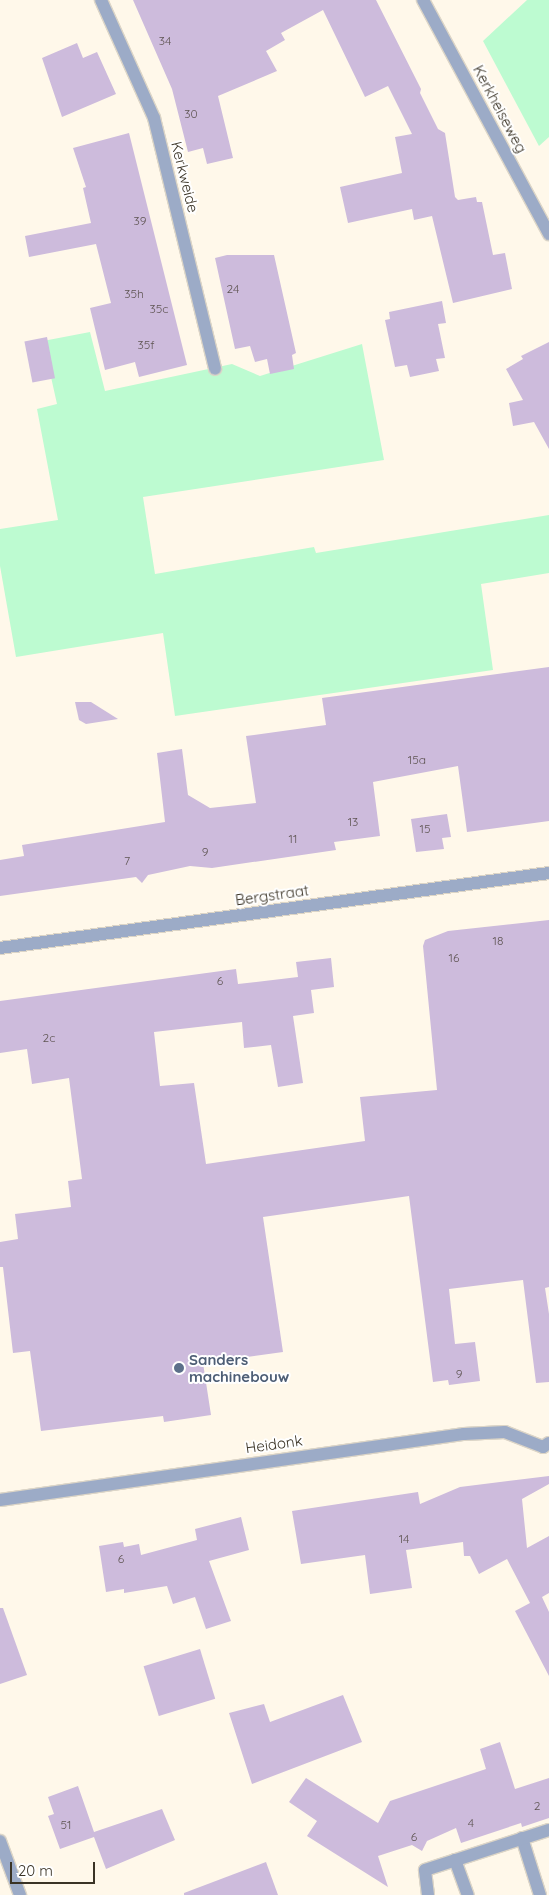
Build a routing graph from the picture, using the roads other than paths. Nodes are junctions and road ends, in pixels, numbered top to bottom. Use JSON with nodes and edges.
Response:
{"nodes":[{"id":1,"x":101,"y":0,"type":"edge"},
{"id":2,"x":423,"y":0,"type":"edge"},
{"id":3,"x":549,"y":234,"type":"edge"},
{"id":4,"x":215,"y":369,"type":"dead end"},
{"id":5,"x":549,"y":873,"type":"edge"},
{"id":6,"x":0,"y":948,"type":"edge"},
{"id":7,"x":547,"y":1449,"type":"edge"},
{"id":8,"x":0,"y":1500,"type":"edge"},
{"id":9,"x":549,"y":1830,"type":"edge"},
{"id":10,"x":522,"y":1838,"type":"junction"},
{"id":11,"x":0,"y":1841,"type":"edge"},
{"id":12,"x":455,"y":1860,"type":"junction"},
{"id":13,"x":20,"y":1895,"type":"edge"},
{"id":14,"x":428,"y":1895,"type":"edge"},
{"id":15,"x":468,"y":1895,"type":"edge"},
{"id":16,"x":540,"y":1895,"type":"edge"}],
"edges":[{"from":1,"to":4,"type":"street","name":"Kerkweide"},
{"from":2,"to":3,"type":"street","name":"Kerkheiseweg"},
{"from":5,"to":6,"type":"street","name":"Bergstraat"},
{"from":7,"to":8,"type":"street","name":"Heidonk"},
{"from":9,"to":10,"type":"street"},
{"from":10,"to":12,"type":"street"},
{"from":10,"to":16,"type":"street"},
{"from":11,"to":13,"type":"street"},
{"from":12,"to":14,"type":"street"},
{"from":12,"to":15,"type":"street"}]}
